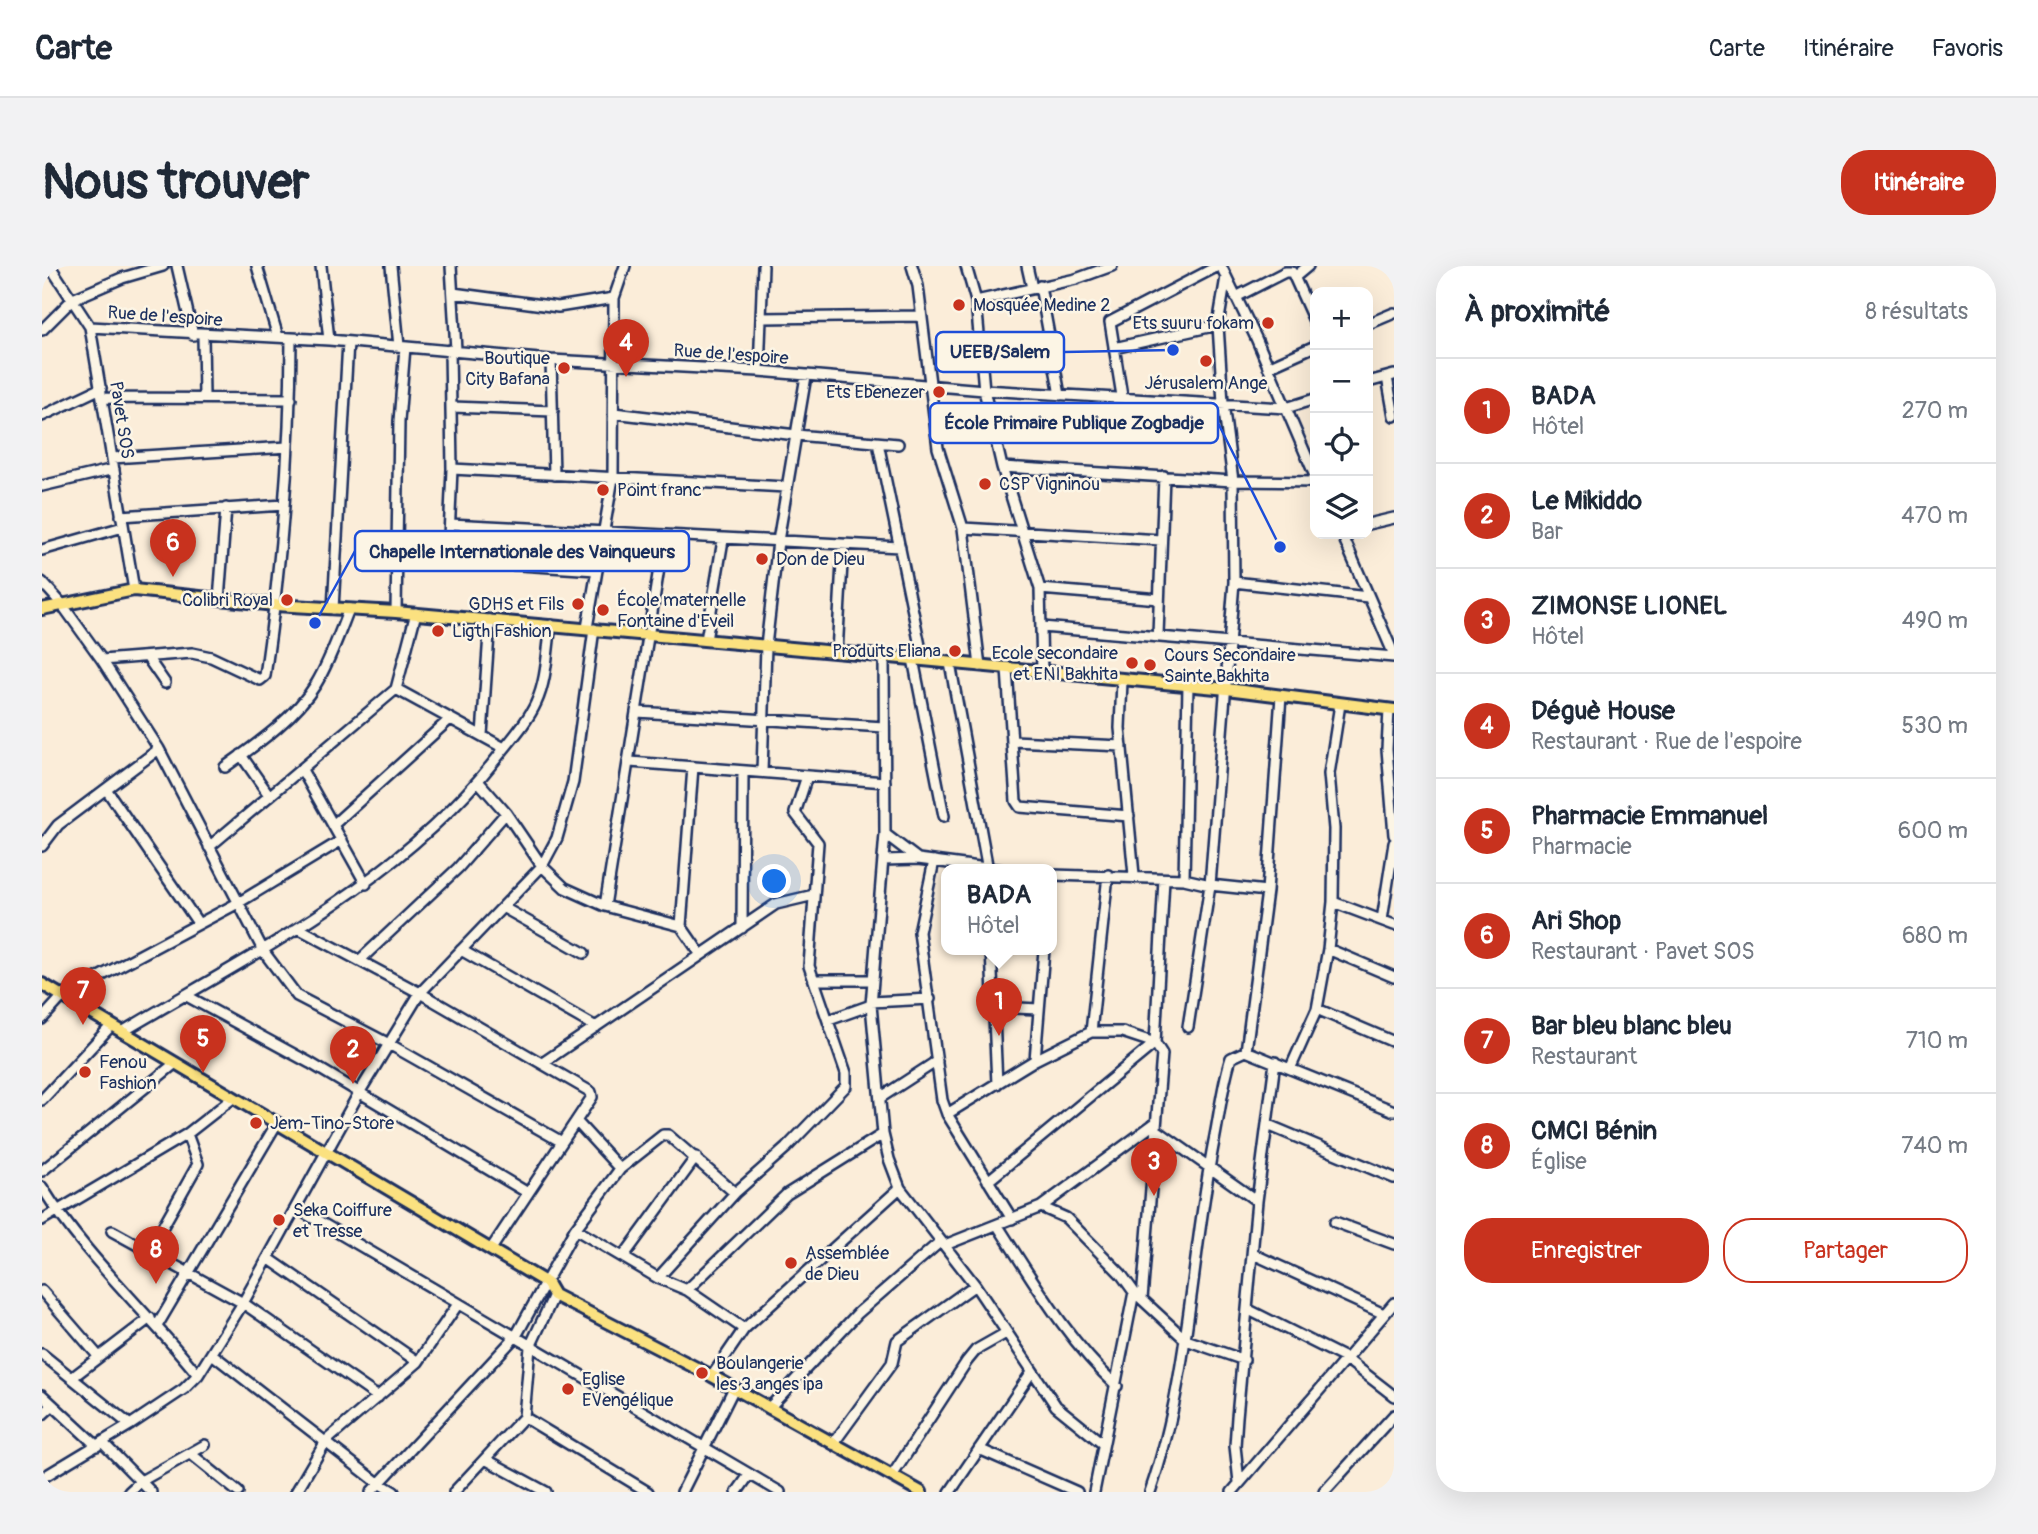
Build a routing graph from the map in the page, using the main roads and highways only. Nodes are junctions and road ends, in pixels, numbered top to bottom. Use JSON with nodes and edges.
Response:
{"nodes":[{"id":1,"x":42,"y":609,"type":"edge"},
{"id":2,"x":1392,"y":710,"type":"edge"},
{"id":3,"x":42,"y":984,"type":"edge"},
{"id":4,"x":920,"y":1492,"type":"edge"}],
"edges":[{"from":1,"to":2,"type":"main road"},
{"from":3,"to":4,"type":"main road"}]}
